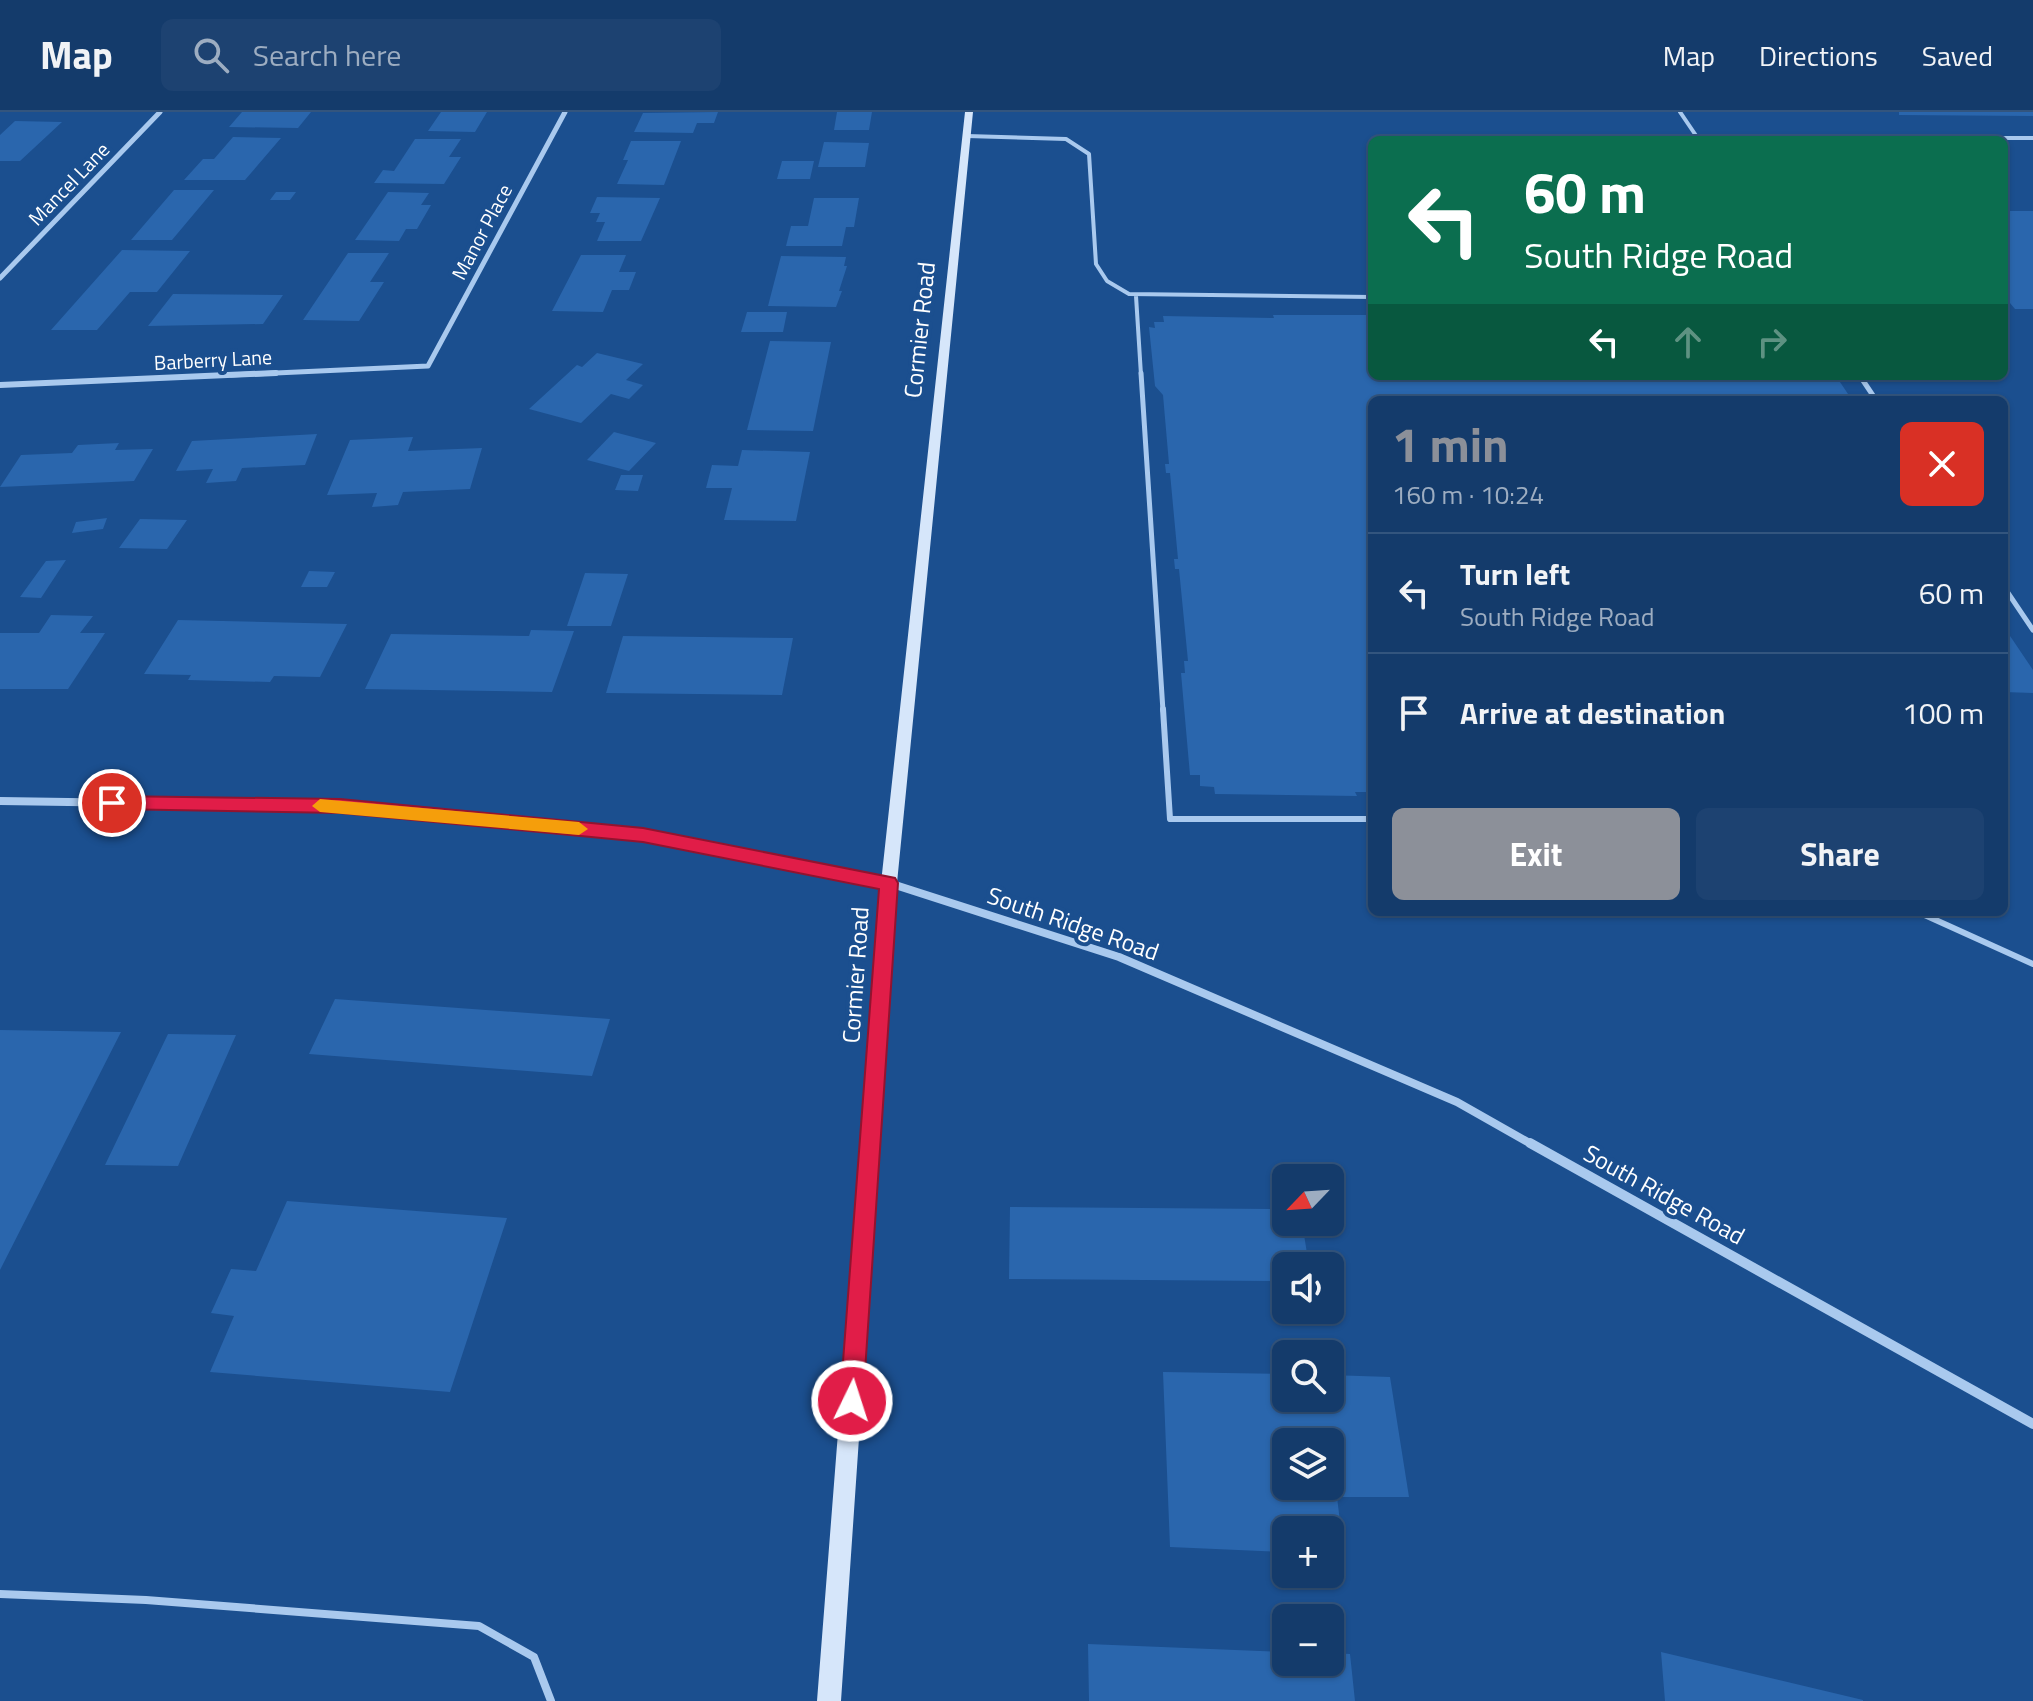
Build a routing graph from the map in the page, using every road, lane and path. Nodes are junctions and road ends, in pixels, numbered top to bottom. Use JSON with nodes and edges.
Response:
{"nodes":[{"id":1,"x":160,"y":112,"type":"edge"},
{"id":2,"x":565,"y":112,"type":"edge"},
{"id":3,"x":969,"y":112,"type":"edge"},
{"id":4,"x":1680,"y":112,"type":"edge"},
{"id":5,"x":967,"y":136,"type":"junction"},
{"id":6,"x":1696,"y":136,"type":"edge"},
{"id":7,"x":2008,"y":138,"type":"edge"},
{"id":8,"x":2033,"y":138,"type":"edge"},
{"id":9,"x":0,"y":278,"type":"edge"},
{"id":10,"x":1136,"y":296,"type":"junction"},
{"id":11,"x":1368,"y":297,"type":"edge"},
{"id":12,"x":428,"y":366,"type":"joint"},
{"id":13,"x":0,"y":385,"type":"edge"},
{"id":14,"x":2008,"y":593,"type":"edge"},
{"id":15,"x":2033,"y":630,"type":"edge"},
{"id":16,"x":0,"y":801,"type":"edge"},
{"id":17,"x":1368,"y":819,"type":"edge"},
{"id":18,"x":889,"y":883,"type":"junction"},
{"id":19,"x":1927,"y":916,"type":"edge"},
{"id":20,"x":2033,"y":964,"type":"edge"},
{"id":21,"x":2033,"y":1424,"type":"edge"},
{"id":22,"x":0,"y":1594,"type":"edge"},
{"id":23,"x":551,"y":1701,"type":"edge"},
{"id":24,"x":829,"y":1701,"type":"edge"}],
"edges":[{"from":1,"to":9,"type":"street","name":"Mancel Lane"},
{"from":2,"to":12,"type":"street","name":"Manor Place"},
{"from":3,"to":5,"type":"street","name":"Cormier Road"},
{"from":4,"to":6,"type":"lane"},
{"from":5,"to":10,"type":"lane"},
{"from":5,"to":18,"type":"street","name":"Cormier Road"},
{"from":7,"to":8,"type":"lane"},
{"from":10,"to":11,"type":"lane"},
{"from":10,"to":17,"type":"lane"},
{"from":12,"to":13,"type":"street","name":"Barberry Lane"},
{"from":14,"to":15,"type":"lane"},
{"from":16,"to":18,"type":"street","name":"South Ridge Road"},
{"from":18,"to":21,"type":"street","name":"South Ridge Road"},
{"from":18,"to":24,"type":"street","name":"Cormier Road"},
{"from":19,"to":20,"type":"lane"},
{"from":22,"to":23,"type":"lane"}]}
